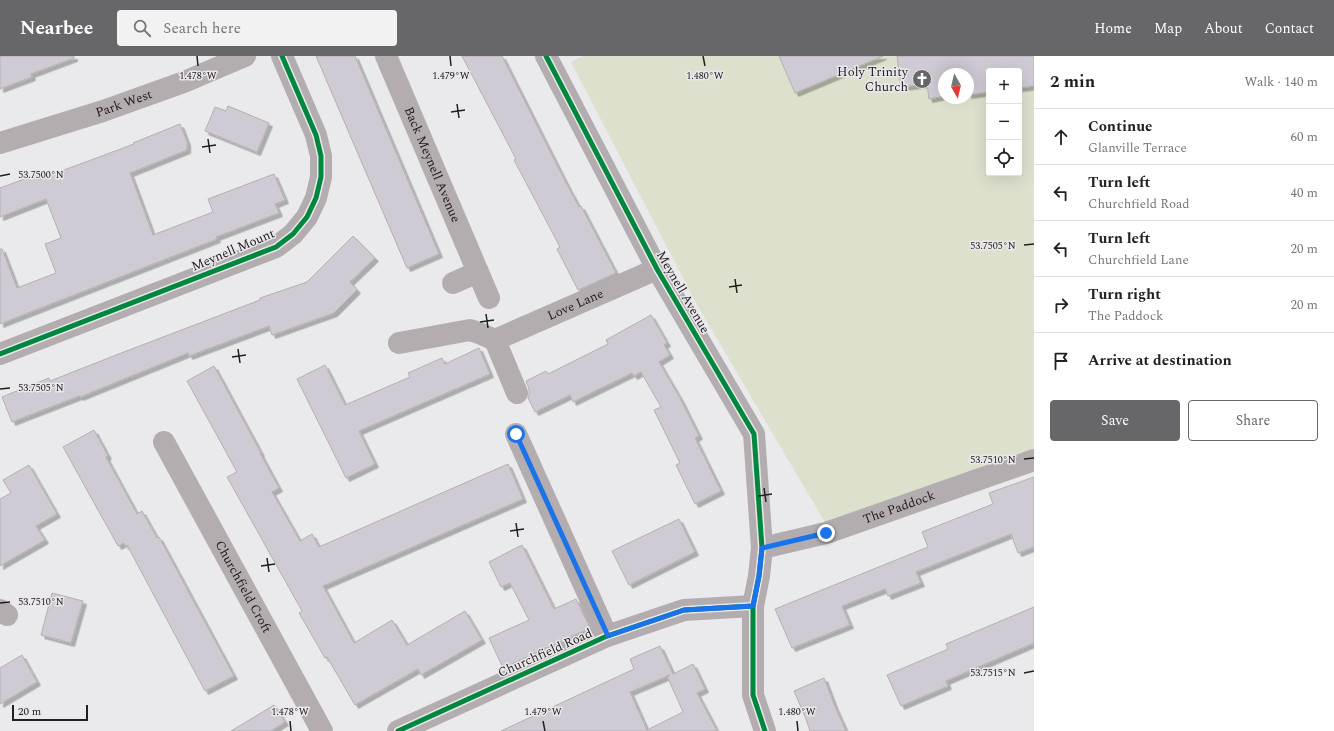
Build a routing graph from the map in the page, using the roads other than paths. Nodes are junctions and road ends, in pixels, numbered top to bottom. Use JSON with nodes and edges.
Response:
{"nodes":[{"id":1,"x":245,"y":56,"type":"edge"},
{"id":2,"x":282,"y":56,"type":"edge"},
{"id":3,"x":386,"y":56,"type":"edge"},
{"id":4,"x":546,"y":56,"type":"edge"},
{"id":5,"x":0,"y":143,"type":"edge"},
{"id":6,"x":657,"y":269,"type":"junction"},
{"id":7,"x":478,"y":272,"type":"junction"},
{"id":8,"x":453,"y":283,"type":"dead end"},
{"id":9,"x":490,"y":298,"type":"dead end"},
{"id":10,"x":495,"y":340,"type":"junction"},
{"id":11,"x":399,"y":343,"type":"dead end"},
{"id":12,"x":0,"y":354,"type":"edge"},
{"id":13,"x":517,"y":394,"type":"dead end"},
{"id":14,"x":516,"y":434,"type":"dead end"},
{"id":15,"x":164,"y":442,"type":"dead end"},
{"id":16,"x":1034,"y":460,"type":"edge"},
{"id":17,"x":762,"y":548,"type":"junction"},
{"id":18,"x":753,"y":606,"type":"junction"},
{"id":19,"x":608,"y":636,"type":"junction"},
{"id":20,"x":322,"y":731,"type":"edge"},
{"id":21,"x":398,"y":731,"type":"edge"},
{"id":22,"x":765,"y":731,"type":"edge"}],
"edges":[{"from":1,"to":5,"type":"street","name":"Park West"},
{"from":2,"to":12,"type":"street","name":"Meynell Mount"},
{"from":3,"to":7,"type":"street","name":"Back Meynell Avenue"},
{"from":4,"to":6,"type":"street","name":"Meynell Avenue"},
{"from":6,"to":10,"type":"street","name":"Love Lane"},
{"from":6,"to":17,"type":"street","name":"Meynell Avenue"},
{"from":7,"to":8,"type":"street"},
{"from":7,"to":9,"type":"street","name":"Back Meynell Avenue"},
{"from":10,"to":11,"type":"street"},
{"from":10,"to":13,"type":"street"},
{"from":14,"to":19,"type":"street"},
{"from":15,"to":20,"type":"street","name":"Churchfield Croft"},
{"from":16,"to":17,"type":"street","name":"The Paddock"},
{"from":17,"to":18,"type":"street","name":"Meynell Avenue"},
{"from":18,"to":19,"type":"street","name":"Churchfield Road"},
{"from":18,"to":22,"type":"street","name":"Meynell Avenue"},
{"from":19,"to":21,"type":"street","name":"Churchfield Road"}]}
